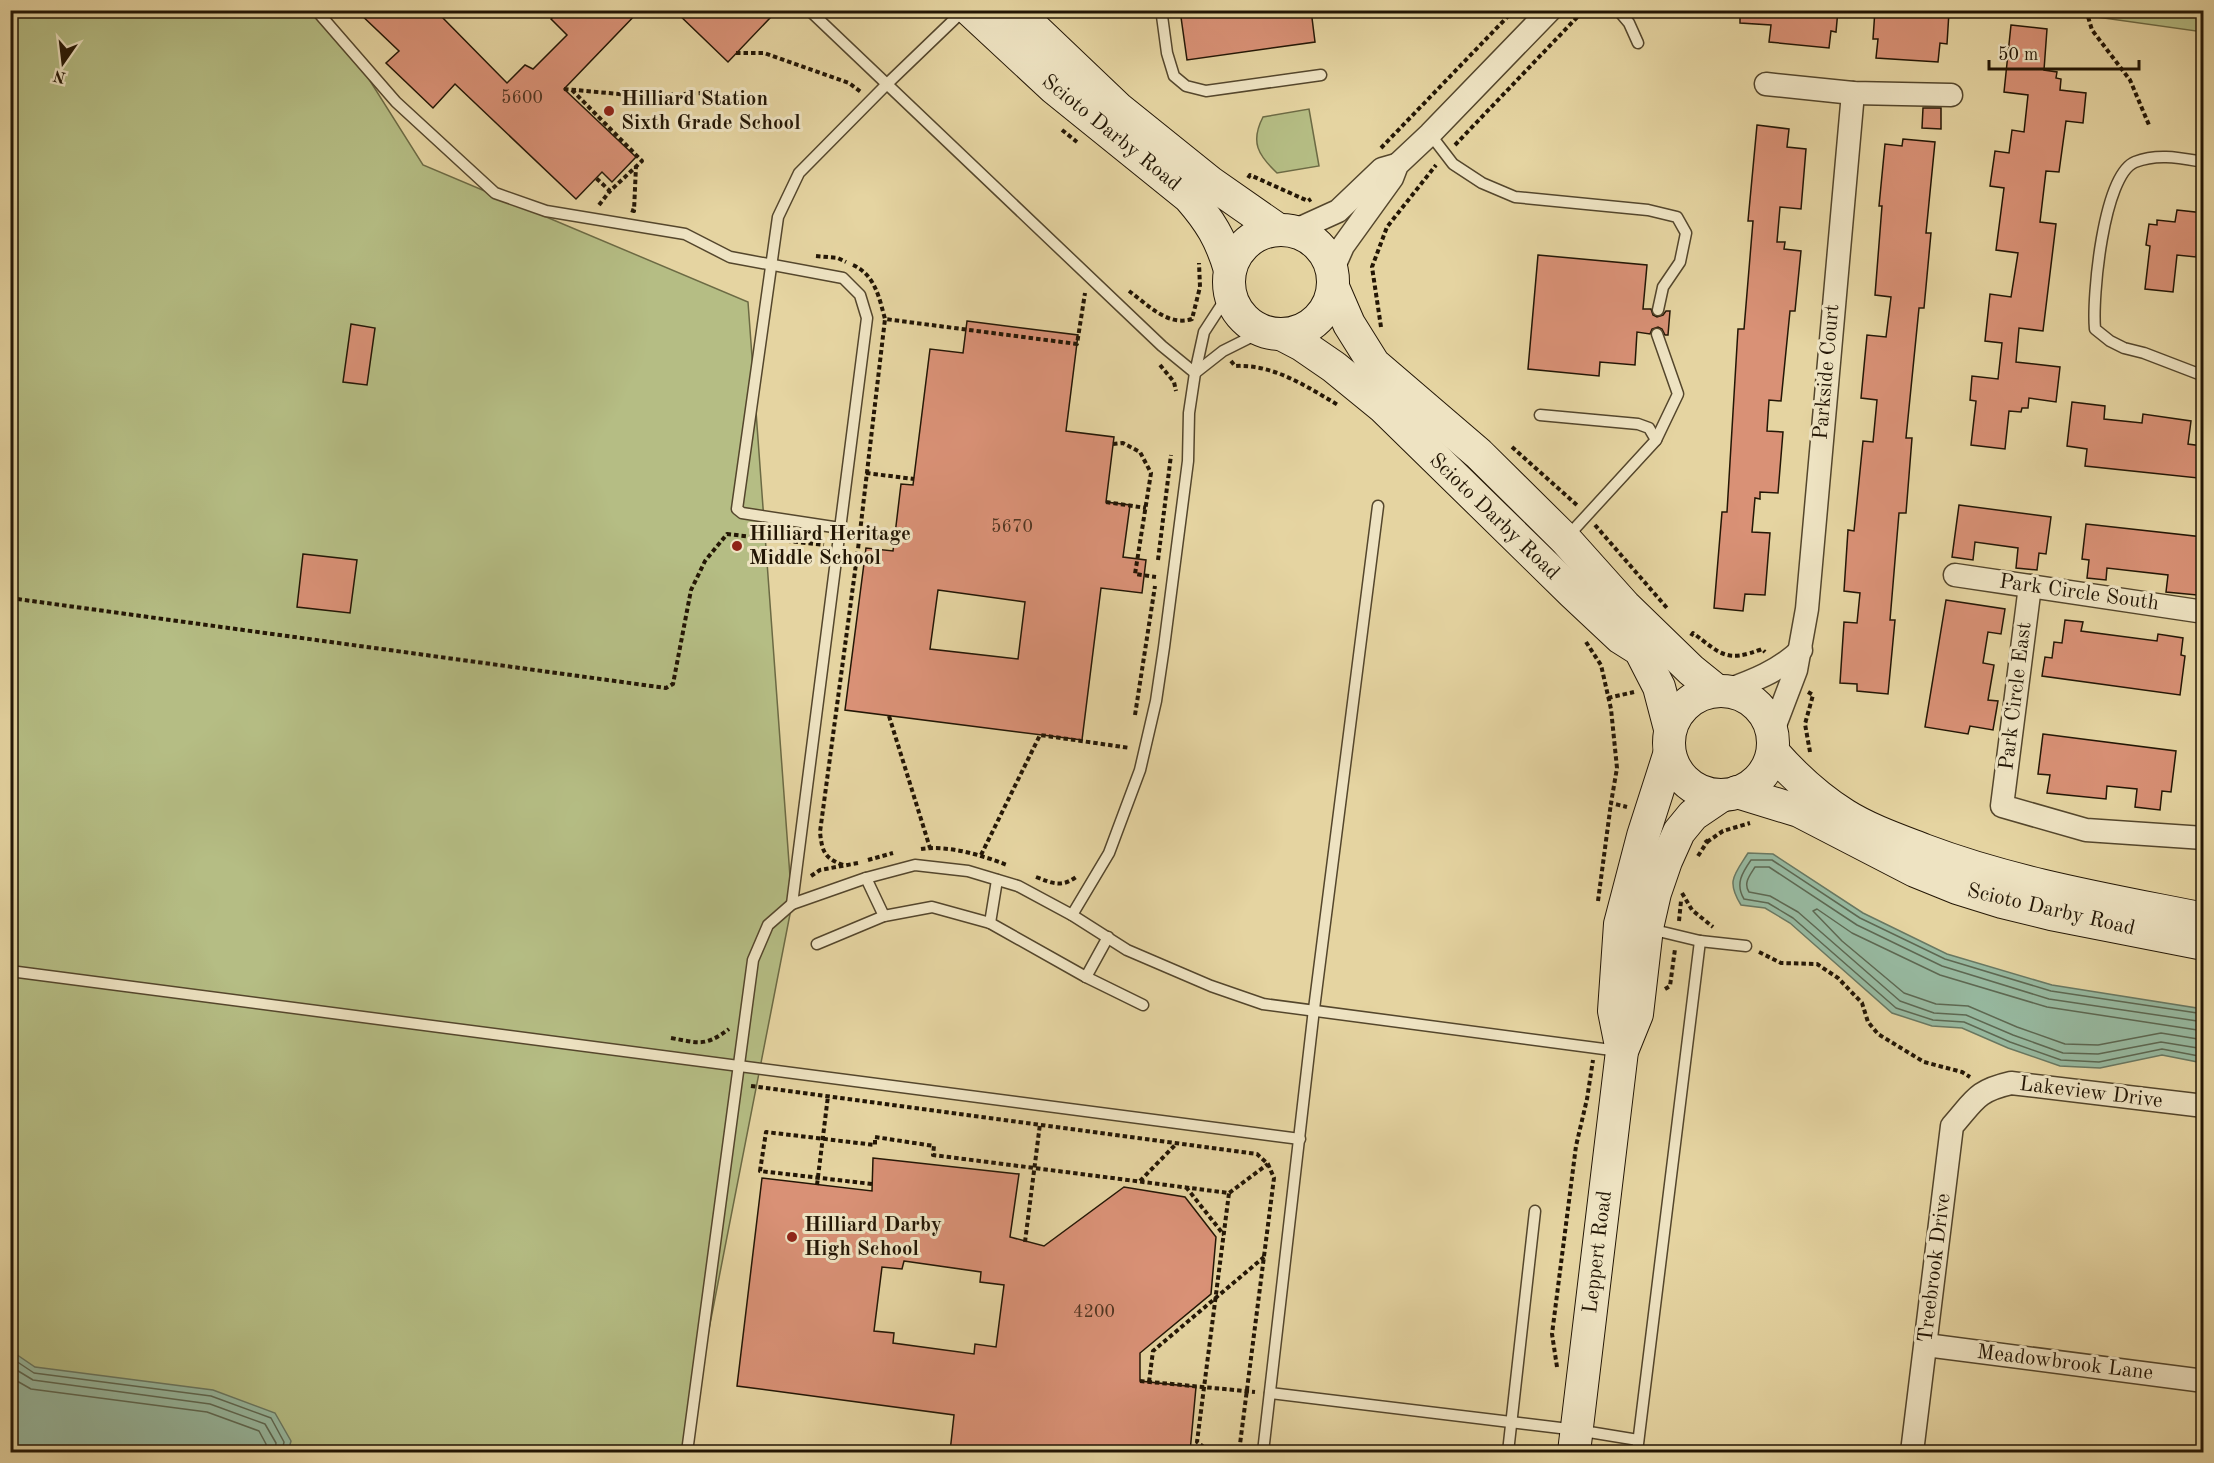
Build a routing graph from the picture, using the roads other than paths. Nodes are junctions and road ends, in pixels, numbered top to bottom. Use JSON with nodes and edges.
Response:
{"nodes":[{"id":1,"x":316,"y":10,"type":"edge"},
{"id":2,"x":809,"y":10,"type":"edge"},
{"id":3,"x":964,"y":10,"type":"edge"},
{"id":4,"x":970,"y":10,"type":"edge"},
{"id":5,"x":1015,"y":10,"type":"edge"},
{"id":6,"x":1550,"y":10,"type":"edge"},
{"id":7,"x":1618,"y":10,"type":"edge"},
{"id":8,"x":1162,"y":15,"type":"dead end"},
{"id":9,"x":1638,"y":44,"type":"dead end"},
{"id":10,"x":1321,"y":75,"type":"dead end"},
{"id":11,"x":887,"y":84,"type":"junction"},
{"id":12,"x":1766,"y":84,"type":"dead end"},
{"id":13,"x":1852,"y":93,"type":"junction"},
{"id":14,"x":1951,"y":95,"type":"dead end"},
{"id":15,"x":1430,"y":134,"type":"junction"},
{"id":16,"x":2204,"y":162,"type":"edge"},
{"id":17,"x":1397,"y":165,"type":"junction"},
{"id":18,"x":1286,"y":230,"type":"junction"},
{"id":19,"x":770,"y":265,"type":"junction"},
{"id":20,"x":1332,"y":279,"type":"junction"},
{"id":21,"x":1230,"y":281,"type":"junction"},
{"id":22,"x":1658,"y":310,"type":"dead end"},
{"id":23,"x":1272,"y":333,"type":"junction"},
{"id":24,"x":1657,"y":334,"type":"dead end"},
{"id":25,"x":1195,"y":373,"type":"junction"},
{"id":26,"x":2204,"y":376,"type":"edge"},
{"id":27,"x":1540,"y":415,"type":"dead end"},
{"id":28,"x":1656,"y":440,"type":"junction"},
{"id":29,"x":1378,"y":506,"type":"dead end"},
{"id":30,"x":840,"y":528,"type":"junction"},
{"id":31,"x":1565,"y":539,"type":"junction"},
{"id":32,"x":1955,"y":575,"type":"dead end"},
{"id":33,"x":2030,"y":586,"type":"junction"},
{"id":34,"x":2204,"y":612,"type":"edge"},
{"id":35,"x":1621,"y":638,"type":"junction"},
{"id":36,"x":1801,"y":650,"type":"junction"},
{"id":37,"x":1721,"y":691,"type":"junction"},
{"id":38,"x":1772,"y":743,"type":"junction"},
{"id":39,"x":1668,"y":751,"type":"junction"},
{"id":40,"x":1729,"y":794,"type":"junction"},
{"id":41,"x":2204,"y":838,"type":"edge"},
{"id":42,"x":866,"y":878,"type":"junction"},
{"id":43,"x":997,"y":880,"type":"junction"},
{"id":44,"x":792,"y":904,"type":"junction"},
{"id":45,"x":1072,"y":915,"type":"junction"},
{"id":46,"x":884,"y":916,"type":"junction"},
{"id":47,"x":2204,"y":919,"type":"edge"},
{"id":48,"x":990,"y":923,"type":"junction"},
{"id":49,"x":1647,"y":928,"type":"junction"},
{"id":50,"x":1107,"y":938,"type":"junction"},
{"id":51,"x":1700,"y":941,"type":"junction"},
{"id":52,"x":817,"y":944,"type":"dead end"},
{"id":53,"x":2204,"y":944,"type":"edge"},
{"id":54,"x":1746,"y":946,"type":"road end"},
{"id":55,"x":10,"y":971,"type":"edge"},
{"id":56,"x":1086,"y":977,"type":"junction"},
{"id":57,"x":1143,"y":1005,"type":"dead end"},
{"id":58,"x":1314,"y":1010,"type":"junction"},
{"id":59,"x":1608,"y":1049,"type":"junction"},
{"id":60,"x":740,"y":1066,"type":"junction"},
{"id":61,"x":1981,"y":1093,"type":"joint"},
{"id":62,"x":2204,"y":1106,"type":"edge"},
{"id":63,"x":1299,"y":1139,"type":"junction"},
{"id":64,"x":1535,"y":1211,"type":"dead end"},
{"id":65,"x":1926,"y":1345,"type":"junction"},
{"id":66,"x":2204,"y":1381,"type":"edge"},
{"id":67,"x":1270,"y":1394,"type":"junction"},
{"id":68,"x":1512,"y":1422,"type":"junction"},
{"id":69,"x":1638,"y":1440,"type":"junction"},
{"id":70,"x":1576,"y":1442,"type":"edge"},
{"id":71,"x":687,"y":1452,"type":"edge"},
{"id":72,"x":1263,"y":1452,"type":"edge"},
{"id":73,"x":1508,"y":1452,"type":"edge"},
{"id":74,"x":1637,"y":1452,"type":"edge"},
{"id":75,"x":1912,"y":1452,"type":"edge"}],
"edges":[{"from":1,"to":19,"type":"lane"},
{"from":2,"to":11,"type":"lane"},
{"from":3,"to":11,"type":"lane"},
{"from":4,"to":21,"type":"main road","name":"Scioto Darby Road"},
{"from":5,"to":18,"type":"main road","name":"Scioto Darby Road"},
{"from":6,"to":15,"type":"street"},
{"from":7,"to":9,"type":"lane"},
{"from":8,"to":10,"type":"lane"},
{"from":11,"to":19,"type":"lane"},
{"from":11,"to":25,"type":"lane"},
{"from":12,"to":13,"type":"street"},
{"from":13,"to":14,"type":"street"},
{"from":13,"to":36,"type":"street","name":"Parkside Court"},
{"from":15,"to":17,"type":"street"},
{"from":15,"to":22,"type":"lane"},
{"from":16,"to":26,"type":"lane"},
{"from":17,"to":18,"type":"street"},
{"from":17,"to":20,"type":"street"},
{"from":18,"to":20,"type":"main road"},
{"from":18,"to":21,"type":"main road"},
{"from":19,"to":30,"type":"lane"},
{"from":19,"to":30,"type":"lane"},
{"from":20,"to":23,"type":"main road"},
{"from":20,"to":31,"type":"main road","name":"Scioto Darby Road"},
{"from":21,"to":23,"type":"main road"},
{"from":21,"to":25,"type":"lane"},
{"from":23,"to":25,"type":"lane"},
{"from":23,"to":35,"type":"main road","name":"Scioto Darby Road"},
{"from":24,"to":28,"type":"lane"},
{"from":25,"to":45,"type":"lane"},
{"from":27,"to":28,"type":"lane"},
{"from":28,"to":31,"type":"lane"},
{"from":29,"to":58,"type":"lane"},
{"from":30,"to":44,"type":"lane"},
{"from":31,"to":37,"type":"main road","name":"Scioto Darby Road"},
{"from":32,"to":33,"type":"street","name":"Park Circle South"},
{"from":33,"to":34,"type":"street","name":"Park Circle South"},
{"from":33,"to":41,"type":"street","name":"Park Circle East"},
{"from":35,"to":39,"type":"main road"},
{"from":35,"to":39,"type":"main road","name":"Scioto Darby Road"},
{"from":36,"to":37,"type":"street"},
{"from":36,"to":38,"type":"street","name":"Parkside Court"},
{"from":37,"to":38,"type":"main road"},
{"from":37,"to":39,"type":"main road"},
{"from":38,"to":40,"type":"main road"},
{"from":38,"to":47,"type":"main road","name":"Scioto Darby Road"},
{"from":39,"to":40,"type":"main road"},
{"from":39,"to":59,"type":"main road","name":"Leppert Road"},
{"from":40,"to":49,"type":"main road","name":"Leppert Road"},
{"from":40,"to":53,"type":"main road","name":"Scioto Darby Road"},
{"from":42,"to":43,"type":"lane"},
{"from":42,"to":44,"type":"lane"},
{"from":42,"to":46,"type":"lane"},
{"from":43,"to":45,"type":"lane"},
{"from":43,"to":48,"type":"lane"},
{"from":44,"to":60,"type":"lane"},
{"from":45,"to":50,"type":"lane"},
{"from":46,"to":48,"type":"lane"},
{"from":46,"to":52,"type":"lane"},
{"from":48,"to":56,"type":"lane"},
{"from":49,"to":51,"type":"lane"},
{"from":49,"to":59,"type":"main road","name":"Leppert Road"},
{"from":50,"to":56,"type":"lane"},
{"from":50,"to":58,"type":"lane"},
{"from":51,"to":54,"type":"lane"},
{"from":51,"to":69,"type":"lane"},
{"from":55,"to":60,"type":"lane"},
{"from":56,"to":57,"type":"lane"},
{"from":58,"to":59,"type":"lane"},
{"from":58,"to":63,"type":"lane"},
{"from":59,"to":70,"type":"main road","name":"Leppert Road"},
{"from":60,"to":63,"type":"lane"},
{"from":60,"to":71,"type":"lane"},
{"from":61,"to":62,"type":"street","name":"Lakeview Drive"},
{"from":61,"to":65,"type":"street","name":"Treebrook Drive"},
{"from":63,"to":67,"type":"lane"},
{"from":64,"to":68,"type":"lane"},
{"from":65,"to":66,"type":"street","name":"Meadowbrook Lane"},
{"from":65,"to":75,"type":"street","name":"Treebrook Drive"},
{"from":67,"to":68,"type":"lane"},
{"from":67,"to":72,"type":"lane"},
{"from":68,"to":70,"type":"lane"},
{"from":68,"to":73,"type":"lane"},
{"from":69,"to":70,"type":"lane"},
{"from":69,"to":74,"type":"lane"}]}
